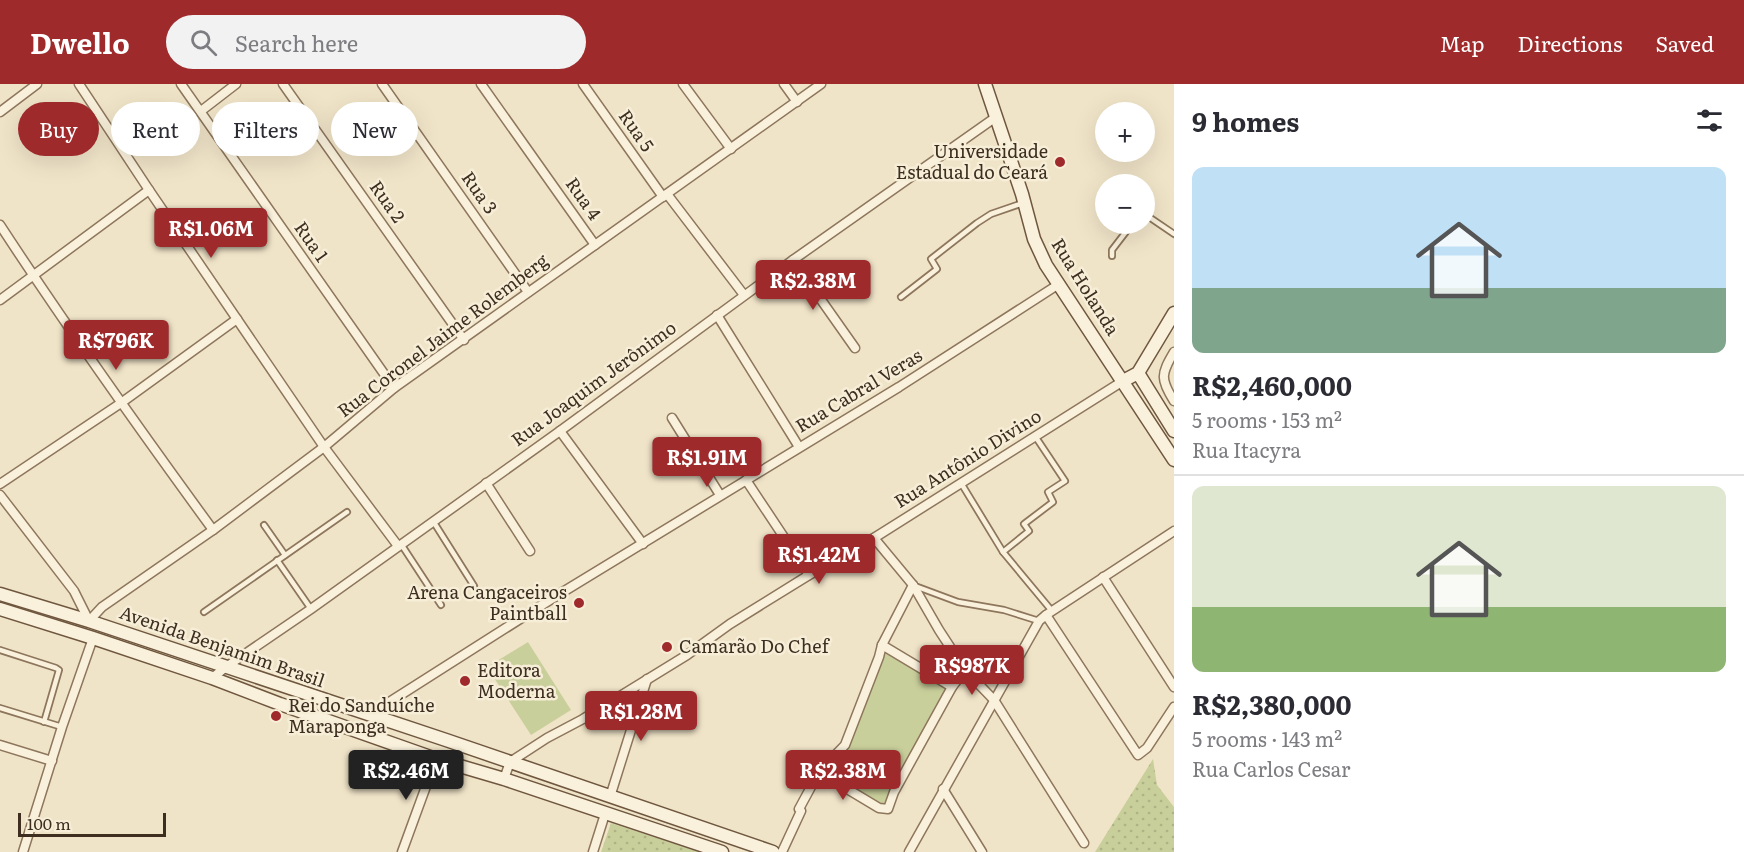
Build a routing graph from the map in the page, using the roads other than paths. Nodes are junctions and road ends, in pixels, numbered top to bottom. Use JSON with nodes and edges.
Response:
{"nodes":[{"id":1,"x":37,"y":84,"type":"edge"},
{"id":2,"x":79,"y":84,"type":"edge"},
{"id":3,"x":182,"y":84,"type":"edge"},
{"id":4,"x":236,"y":84,"type":"edge"},
{"id":5,"x":283,"y":84,"type":"edge"},
{"id":6,"x":382,"y":84,"type":"edge"},
{"id":7,"x":482,"y":84,"type":"edge"},
{"id":8,"x":583,"y":84,"type":"edge"},
{"id":9,"x":683,"y":84,"type":"edge"},
{"id":10,"x":784,"y":84,"type":"edge"},
{"id":11,"x":821,"y":84,"type":"edge"},
{"id":12,"x":985,"y":84,"type":"edge"},
{"id":13,"x":797,"y":102,"type":"junction"},
{"id":14,"x":201,"y":111,"type":"junction"},
{"id":15,"x":0,"y":112,"type":"edge"},
{"id":16,"x":996,"y":117,"type":"junction"},
{"id":17,"x":731,"y":149,"type":"junction"},
{"id":18,"x":149,"y":190,"type":"junction"},
{"id":19,"x":665,"y":196,"type":"junction"},
{"id":20,"x":1024,"y":203,"type":"junction"},
{"id":21,"x":1155,"y":221,"type":"edge"},
{"id":22,"x":0,"y":225,"type":"edge"},
{"id":23,"x":1124,"y":234,"type":"edge"},
{"id":24,"x":1174,"y":234,"type":"edge"},
{"id":25,"x":595,"y":245,"type":"junction"},
{"id":26,"x":1112,"y":256,"type":"dead end"},
{"id":27,"x":793,"y":260,"type":"junction"},
{"id":28,"x":34,"y":277,"type":"junction"},
{"id":29,"x":1059,"y":284,"type":"junction"},
{"id":30,"x":528,"y":292,"type":"junction"},
{"id":31,"x":744,"y":295,"type":"junction"},
{"id":32,"x":901,"y":297,"type":"dead end"},
{"id":33,"x":0,"y":300,"type":"edge"},
{"id":34,"x":1174,"y":313,"type":"edge"},
{"id":35,"x":717,"y":315,"type":"junction"},
{"id":36,"x":237,"y":319,"type":"junction"},
{"id":37,"x":464,"y":340,"type":"junction"},
{"id":38,"x":855,"y":348,"type":"dead end"},
{"id":39,"x":1174,"y":352,"type":"edge"},
{"id":40,"x":1138,"y":373,"type":"junction"},
{"id":41,"x":1123,"y":381,"type":"junction"},
{"id":42,"x":394,"y":388,"type":"junction"},
{"id":43,"x":1174,"y":401,"type":"edge"},
{"id":44,"x":121,"y":403,"type":"junction"},
{"id":45,"x":672,"y":418,"type":"dead end"},
{"id":46,"x":560,"y":431,"type":"junction"},
{"id":47,"x":1174,"y":431,"type":"edge"},
{"id":48,"x":1035,"y":436,"type":"junction"},
{"id":49,"x":324,"y":447,"type":"junction"},
{"id":50,"x":799,"y":447,"type":"junction"},
{"id":51,"x":1174,"y":460,"type":"edge"},
{"id":52,"x":746,"y":480,"type":"junction"},
{"id":53,"x":486,"y":483,"type":"junction"},
{"id":54,"x":961,"y":483,"type":"junction"},
{"id":55,"x":0,"y":484,"type":"edge"},
{"id":56,"x":0,"y":495,"type":"edge"},
{"id":57,"x":720,"y":495,"type":"junction"},
{"id":58,"x":347,"y":512,"type":"dead end"},
{"id":59,"x":433,"y":521,"type":"junction"},
{"id":60,"x":264,"y":525,"type":"dead end"},
{"id":61,"x":213,"y":530,"type":"junction"},
{"id":62,"x":1174,"y":531,"type":"edge"},
{"id":63,"x":874,"y":538,"type":"junction"},
{"id":64,"x":643,"y":544,"type":"junction"},
{"id":65,"x":400,"y":545,"type":"junction"},
{"id":66,"x":530,"y":551,"type":"dead end"},
{"id":67,"x":1003,"y":552,"type":"junction"},
{"id":68,"x":285,"y":555,"type":"junction"},
{"id":69,"x":278,"y":560,"type":"junction"},
{"id":70,"x":809,"y":575,"type":"junction"},
{"id":71,"x":1103,"y":577,"type":"junction"},
{"id":72,"x":913,"y":585,"type":"junction"},
{"id":73,"x":474,"y":586,"type":"dead end"},
{"id":74,"x":0,"y":594,"type":"edge"},
{"id":75,"x":441,"y":605,"type":"dead end"},
{"id":76,"x":0,"y":609,"type":"edge"},
{"id":77,"x":311,"y":609,"type":"junction"},
{"id":78,"x":204,"y":612,"type":"dead end"},
{"id":79,"x":1045,"y":616,"type":"junction"},
{"id":80,"x":89,"y":621,"type":"junction"},
{"id":81,"x":93,"y":638,"type":"junction"},
{"id":82,"x":882,"y":645,"type":"junction"},
{"id":83,"x":0,"y":650,"type":"edge"},
{"id":84,"x":226,"y":667,"type":"junction"},
{"id":85,"x":965,"y":670,"type":"junction"},
{"id":86,"x":212,"y":678,"type":"junction"},
{"id":87,"x":648,"y":679,"type":"junction"},
{"id":88,"x":952,"y":687,"type":"junction"},
{"id":89,"x":1174,"y":687,"type":"edge"},
{"id":90,"x":994,"y":700,"type":"junction"},
{"id":91,"x":1174,"y":707,"type":"edge"},
{"id":92,"x":0,"y":708,"type":"edge"},
{"id":93,"x":369,"y":716,"type":"junction"},
{"id":94,"x":44,"y":722,"type":"junction"},
{"id":95,"x":62,"y":727,"type":"junction"},
{"id":96,"x":0,"y":745,"type":"edge"},
{"id":97,"x":436,"y":759,"type":"junction"},
{"id":98,"x":52,"y":761,"type":"junction"},
{"id":99,"x":510,"y":762,"type":"junction"},
{"id":100,"x":819,"y":772,"type":"junction"},
{"id":101,"x":504,"y":779,"type":"junction"},
{"id":102,"x":943,"y":789,"type":"junction"},
{"id":103,"x":610,"y":797,"type":"junction"},
{"id":104,"x":605,"y":814,"type":"junction"},
{"id":105,"x":687,"y":823,"type":"junction"},
{"id":106,"x":682,"y":839,"type":"junction"},
{"id":107,"x":1084,"y":843,"type":"dead end"},
{"id":108,"x":23,"y":852,"type":"edge"},
{"id":109,"x":402,"y":852,"type":"edge"},
{"id":110,"x":593,"y":852,"type":"edge"},
{"id":111,"x":722,"y":852,"type":"edge"},
{"id":112,"x":773,"y":852,"type":"edge"},
{"id":113,"x":782,"y":852,"type":"edge"},
{"id":114,"x":909,"y":852,"type":"edge"},
{"id":115,"x":982,"y":852,"type":"edge"}],
"edges":[{"from":1,"to":15,"type":"street"},
{"from":2,"to":18,"type":"street"},
{"from":3,"to":14,"type":"street","name":"Rua 1"},
{"from":4,"to":14,"type":"street"},
{"from":5,"to":37,"type":"street","name":"Rua 2"},
{"from":6,"to":30,"type":"street","name":"Rua 3"},
{"from":7,"to":25,"type":"street","name":"Rua 4"},
{"from":8,"to":19,"type":"street","name":"Rua 5"},
{"from":9,"to":17,"type":"street"},
{"from":10,"to":13,"type":"street"},
{"from":11,"to":13,"type":"street","name":"Rua Coronel Jaime Rolemberg"},
{"from":12,"to":16,"type":"main road","name":"Rua Holanda"},
{"from":13,"to":17,"type":"street","name":"Rua Coronel Jaime Rolemberg"},
{"from":14,"to":42,"type":"street","name":"Rua 1"},
{"from":16,"to":20,"type":"main road","name":"Rua Holanda"},
{"from":16,"to":27,"type":"street","name":"Rua Joaquim Jerônimo"},
{"from":17,"to":19,"type":"street","name":"Rua Coronel Jaime Rolemberg"},
{"from":18,"to":28,"type":"street"},
{"from":18,"to":36,"type":"street"},
{"from":19,"to":25,"type":"street","name":"Rua Coronel Jaime Rolemberg"},
{"from":19,"to":31,"type":"street","name":"Rua 5"},
{"from":20,"to":29,"type":"main road","name":"Rua Holanda"},
{"from":20,"to":32,"type":"lane"},
{"from":21,"to":24,"type":"lane"},
{"from":22,"to":28,"type":"street"},
{"from":23,"to":26,"type":"lane"},
{"from":25,"to":30,"type":"street","name":"Rua Coronel Jaime Rolemberg"},
{"from":27,"to":31,"type":"street","name":"Rua Joaquim Jerônimo"},
{"from":27,"to":38,"type":"street"},
{"from":28,"to":33,"type":"street"},
{"from":28,"to":44,"type":"street"},
{"from":29,"to":41,"type":"main road","name":"Rua Holanda"},
{"from":29,"to":50,"type":"street","name":"Rua Cabral Veras"},
{"from":30,"to":37,"type":"street","name":"Rua Coronel Jaime Rolemberg"},
{"from":31,"to":35,"type":"street","name":"Rua Joaquim Jerônimo"},
{"from":34,"to":40,"type":"main road"},
{"from":35,"to":46,"type":"street","name":"Rua Joaquim Jerônimo"},
{"from":35,"to":50,"type":"street"},
{"from":36,"to":44,"type":"street"},
{"from":36,"to":49,"type":"street"},
{"from":37,"to":42,"type":"street","name":"Rua Coronel Jaime Rolemberg"},
{"from":39,"to":43,"type":"street"},
{"from":40,"to":41,"type":"main road"},
{"from":40,"to":47,"type":"main road"},
{"from":41,"to":48,"type":"street","name":"Rua Antônio Divino"},
{"from":41,"to":51,"type":"main road","name":"Rua Holanda"},
{"from":42,"to":49,"type":"street","name":"Rua Coronel Jaime Rolemberg"},
{"from":44,"to":55,"type":"street"},
{"from":44,"to":61,"type":"street"},
{"from":45,"to":57,"type":"street"},
{"from":46,"to":53,"type":"street","name":"Rua Joaquim Jerônimo"},
{"from":46,"to":64,"type":"street"},
{"from":48,"to":54,"type":"street","name":"Rua Antônio Divino"},
{"from":48,"to":67,"type":"lane"},
{"from":49,"to":61,"type":"street","name":"Rua Coronel Jaime Rolemberg"},
{"from":49,"to":65,"type":"street"},
{"from":50,"to":52,"type":"street","name":"Rua Cabral Veras"},
{"from":52,"to":57,"type":"street","name":"Rua Cabral Veras"},
{"from":52,"to":70,"type":"street"},
{"from":53,"to":59,"type":"street","name":"Rua Joaquim Jerônimo"},
{"from":53,"to":66,"type":"street"},
{"from":54,"to":63,"type":"street","name":"Rua Antônio Divino"},
{"from":54,"to":67,"type":"lane"},
{"from":56,"to":80,"type":"street"},
{"from":57,"to":64,"type":"street","name":"Rua Cabral Veras"},
{"from":58,"to":68,"type":"lane"},
{"from":59,"to":65,"type":"street","name":"Rua Joaquim Jerônimo"},
{"from":59,"to":73,"type":"lane"},
{"from":60,"to":68,"type":"lane"},
{"from":61,"to":80,"type":"street","name":"Rua Coronel Jaime Rolemberg"},
{"from":62,"to":71,"type":"street"},
{"from":63,"to":70,"type":"street","name":"Rua Antônio Divino"},
{"from":63,"to":72,"type":"street"},
{"from":64,"to":93,"type":"street","name":"Rua Cabral Veras"},
{"from":65,"to":75,"type":"lane"},
{"from":65,"to":77,"type":"street","name":"Rua Joaquim Jerônimo"},
{"from":67,"to":79,"type":"lane"},
{"from":68,"to":69,"type":"lane"},
{"from":69,"to":77,"type":"lane"},
{"from":69,"to":78,"type":"lane"},
{"from":70,"to":87,"type":"street","name":"Rua Antônio Divino"},
{"from":71,"to":79,"type":"street"},
{"from":71,"to":89,"type":"street"},
{"from":72,"to":79,"type":"lane"},
{"from":72,"to":82,"type":"street"},
{"from":72,"to":85,"type":"street"},
{"from":74,"to":80,"type":"main road","name":"Avenida Benjamim Brasil"},
{"from":76,"to":81,"type":"main road","name":"Avenida Benjamim Brasil"},
{"from":77,"to":84,"type":"street","name":"Rua Joaquim Jerônimo"},
{"from":79,"to":90,"type":"street"},
{"from":79,"to":91,"type":"street"},
{"from":80,"to":84,"type":"main road","name":"Avenida Benjamim Brasil"},
{"from":81,"to":86,"type":"main road","name":"Avenida Benjamim Brasil"},
{"from":81,"to":95,"type":"street"},
{"from":82,"to":88,"type":"street"},
{"from":82,"to":100,"type":"street"},
{"from":83,"to":94,"type":"lane"},
{"from":84,"to":86,"type":"street","name":"Rua Joaquim Jerônimo"},
{"from":84,"to":93,"type":"main road","name":"Avenida Benjamim Brasil"},
{"from":85,"to":88,"type":"street"},
{"from":85,"to":90,"type":"street"},
{"from":86,"to":97,"type":"main road","name":"Avenida Benjamim Brasil"},
{"from":87,"to":99,"type":"street","name":"Rua Antônio Divino"},
{"from":87,"to":103,"type":"street"},
{"from":88,"to":100,"type":"street"},
{"from":90,"to":102,"type":"street"},
{"from":90,"to":107,"type":"street"},
{"from":92,"to":94,"type":"lane"},
{"from":93,"to":99,"type":"main road","name":"Avenida Benjamim Brasil"},
{"from":94,"to":95,"type":"lane"},
{"from":95,"to":98,"type":"street"},
{"from":96,"to":98,"type":"street"},
{"from":97,"to":101,"type":"main road","name":"Avenida Benjamim Brasil"},
{"from":97,"to":109,"type":"street"},
{"from":98,"to":108,"type":"street"},
{"from":99,"to":101,"type":"street"},
{"from":99,"to":103,"type":"main road","name":"Avenida Benjamim Brasil"},
{"from":100,"to":113,"type":"street"},
{"from":101,"to":104,"type":"main road","name":"Avenida Benjamim Brasil"},
{"from":102,"to":114,"type":"street"},
{"from":102,"to":115,"type":"street"},
{"from":103,"to":105,"type":"main road","name":"Avenida Benjamim Brasil"},
{"from":104,"to":106,"type":"main road","name":"Avenida Benjamim Brasil"},
{"from":104,"to":110,"type":"street"},
{"from":105,"to":106,"type":"main road"},
{"from":105,"to":112,"type":"main road","name":"Avenida Benjamim Brasil"},
{"from":106,"to":111,"type":"main road","name":"Avenida Benjamim Brasil"}]}
